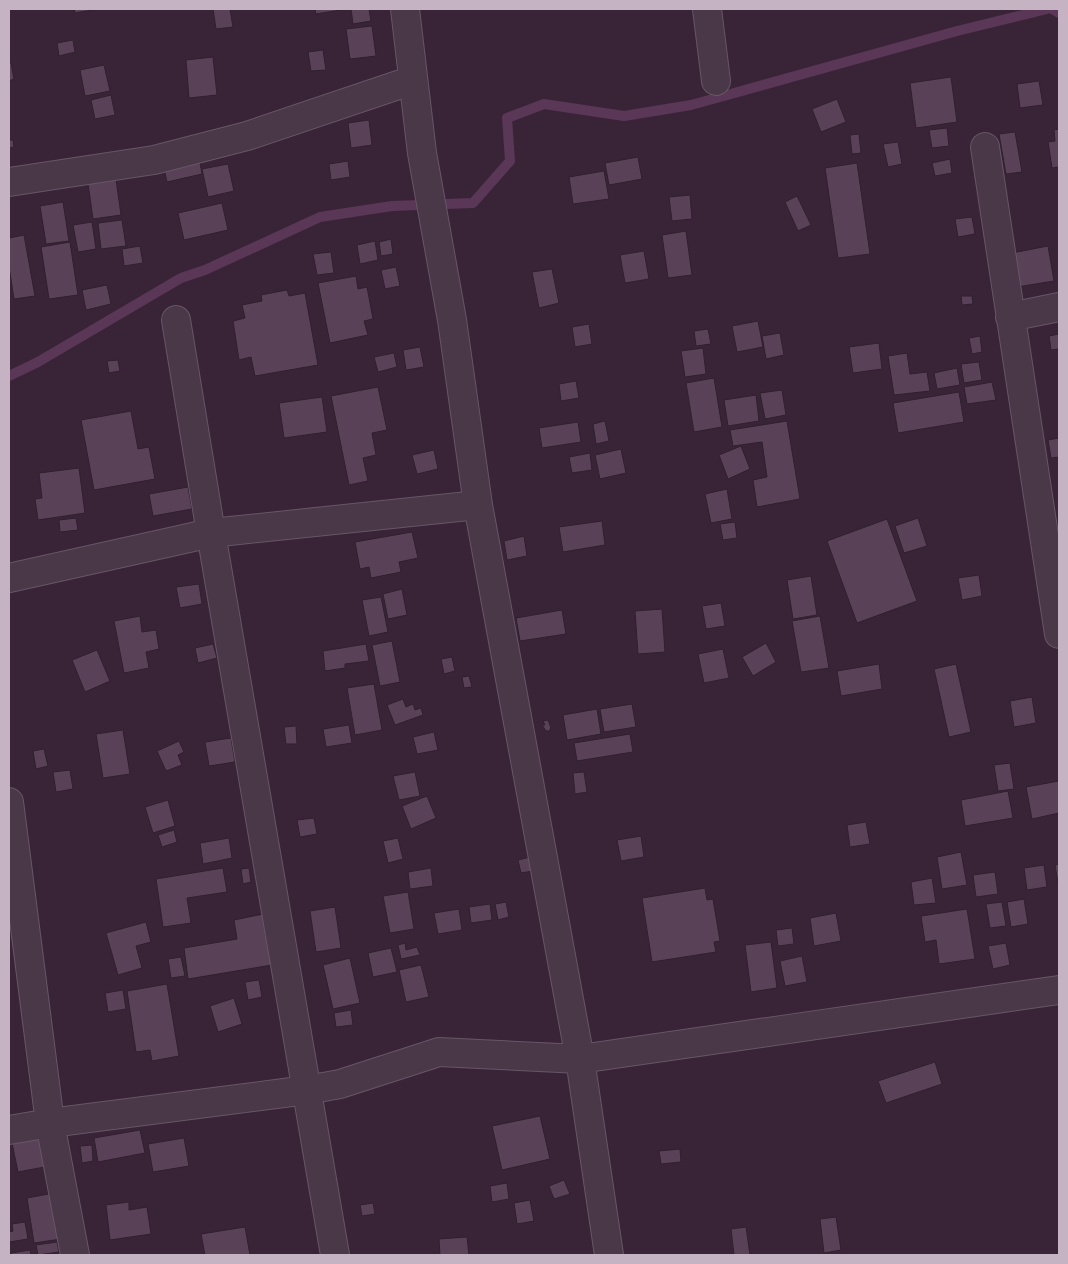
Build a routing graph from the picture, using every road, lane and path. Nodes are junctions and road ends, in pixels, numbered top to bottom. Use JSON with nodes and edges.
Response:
{"nodes":[{"id":1,"x":405,"y":9,"type":"edge"},
{"id":2,"x":707,"y":9,"type":"edge"},
{"id":3,"x":413,"y":80,"type":"junction"},
{"id":4,"x":716,"y":80,"type":"dead end"},
{"id":5,"x":984,"y":148,"type":"dead end"},
{"id":6,"x":9,"y":182,"type":"edge"},
{"id":7,"x":1059,"y":307,"type":"edge"},
{"id":8,"x":1010,"y":317,"type":"junction"},
{"id":9,"x":176,"y":320,"type":"dead end"},
{"id":10,"x":478,"y":505,"type":"junction"},
{"id":11,"x":211,"y":534,"type":"junction"},
{"id":12,"x":9,"y":578,"type":"edge"},
{"id":13,"x":1059,"y":634,"type":"edge"},
{"id":14,"x":9,"y":802,"type":"edge"},
{"id":15,"x":1059,"y":990,"type":"edge"},
{"id":16,"x":580,"y":1059,"type":"junction"},
{"id":17,"x":307,"y":1090,"type":"junction"},
{"id":18,"x":50,"y":1123,"type":"junction"},
{"id":19,"x":9,"y":1130,"type":"edge"},
{"id":20,"x":75,"y":1255,"type":"edge"},
{"id":21,"x":334,"y":1255,"type":"edge"},
{"id":22,"x":609,"y":1255,"type":"edge"}],
"edges":[{"from":1,"to":3,"type":"street"},
{"from":2,"to":4,"type":"street"},
{"from":3,"to":6,"type":"street"},
{"from":3,"to":10,"type":"street"},
{"from":5,"to":8,"type":"street"},
{"from":7,"to":8,"type":"street"},
{"from":8,"to":13,"type":"street"},
{"from":9,"to":11,"type":"street"},
{"from":10,"to":11,"type":"street"},
{"from":10,"to":16,"type":"street"},
{"from":11,"to":12,"type":"street"},
{"from":11,"to":17,"type":"street"},
{"from":14,"to":18,"type":"street"},
{"from":15,"to":16,"type":"street"},
{"from":16,"to":17,"type":"street"},
{"from":16,"to":22,"type":"street"},
{"from":17,"to":18,"type":"street"},
{"from":17,"to":21,"type":"street"},
{"from":18,"to":19,"type":"street"},
{"from":18,"to":20,"type":"street"}]}
